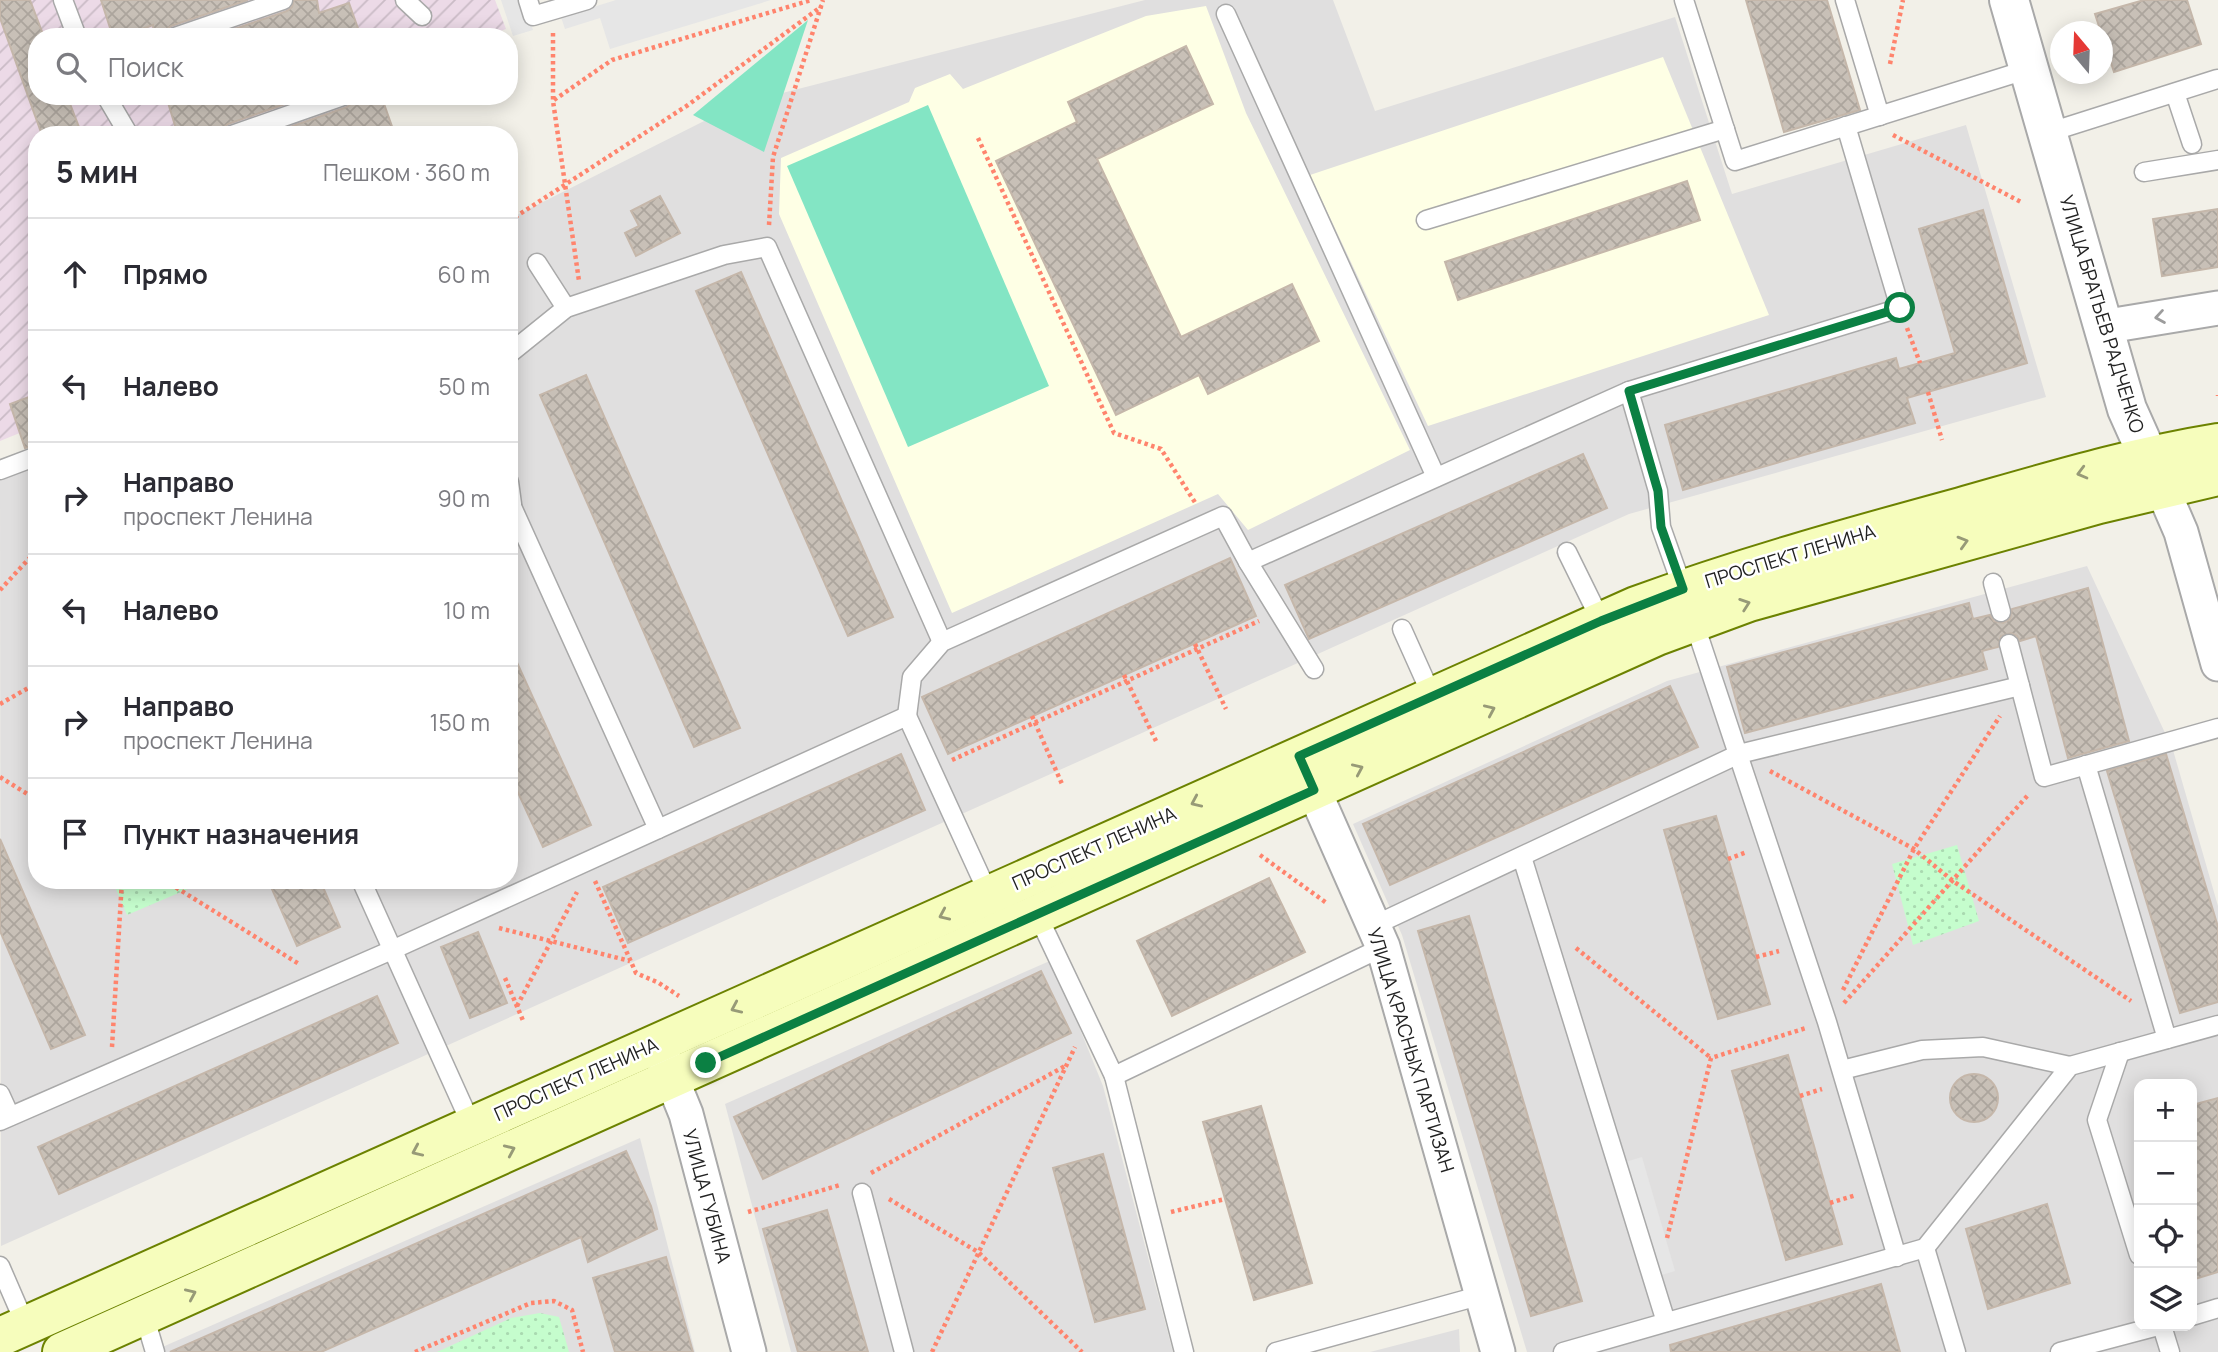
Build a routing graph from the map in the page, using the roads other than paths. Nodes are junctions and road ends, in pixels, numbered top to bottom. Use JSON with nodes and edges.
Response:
{"nodes":[{"id":1,"x":63,"y":0,"type":"edge"},
{"id":2,"x":284,"y":0,"type":"edge"},
{"id":3,"x":405,"y":0,"type":"edge"},
{"id":4,"x":528,"y":0,"type":"edge"},
{"id":5,"x":587,"y":0,"type":"edge"},
{"id":6,"x":1684,"y":0,"type":"edge"},
{"id":7,"x":1845,"y":0,"type":"edge"},
{"id":8,"x":2009,"y":0,"type":"edge"},
{"id":9,"x":1226,"y":14,"type":"dead end"},
{"id":10,"x":422,"y":16,"type":"dead end"},
{"id":11,"x":74,"y":28,"type":"edge"},
{"id":12,"x":202,"y":28,"type":"edge"},
{"id":13,"x":2029,"y":69,"type":"junction"},
{"id":14,"x":2217,"y":79,"type":"edge"},
{"id":15,"x":2175,"y":93,"type":"junction"},
{"id":16,"x":111,"y":105,"type":"edge"},
{"id":17,"x":317,"y":105,"type":"edge"},
{"id":18,"x":1881,"y":123,"type":"junction"},
{"id":19,"x":124,"y":126,"type":"edge"},
{"id":20,"x":258,"y":126,"type":"edge"},
{"id":21,"x":1846,"y":127,"type":"junction"},
{"id":22,"x":1725,"y":129,"type":"junction"},
{"id":23,"x":2047,"y":133,"type":"junction"},
{"id":24,"x":2192,"y":144,"type":"dead end"},
{"id":25,"x":2218,"y":160,"type":"edge"},
{"id":26,"x":2144,"y":172,"type":"dead end"},
{"id":27,"x":1426,"y":220,"type":"dead end"},
{"id":28,"x":537,"y":263,"type":"dead end"},
{"id":29,"x":566,"y":308,"type":"junction"},
{"id":30,"x":2218,"y":308,"type":"edge"},
{"id":31,"x":2102,"y":327,"type":"junction"},
{"id":32,"x":518,"y":347,"type":"edge"},
{"id":33,"x":1629,"y":391,"type":"junction"},
{"id":34,"x":2218,"y":443,"type":"edge"},
{"id":35,"x":28,"y":459,"type":"edge"},
{"id":36,"x":0,"y":470,"type":"edge"},
{"id":37,"x":2155,"y":473,"type":"junction"},
{"id":38,"x":2218,"y":476,"type":"edge"},
{"id":39,"x":1436,"y":477,"type":"junction"},
{"id":40,"x":518,"y":518,"type":"edge"},
{"id":41,"x":1567,"y":552,"type":"dead end"},
{"id":42,"x":1248,"y":562,"type":"junction"},
{"id":43,"x":1993,"y":583,"type":"dead end"},
{"id":44,"x":1688,"y":605,"type":"junction"},
{"id":45,"x":2001,"y":612,"type":"dead end"},
{"id":46,"x":1601,"y":621,"type":"junction"},
{"id":47,"x":2212,"y":622,"type":"edge"},
{"id":48,"x":1402,"y":628,"type":"dead end"},
{"id":49,"x":942,"y":642,"type":"junction"},
{"id":50,"x":2009,"y":643,"type":"dead end"},
{"id":51,"x":2218,"y":664,"type":"edge"},
{"id":52,"x":1314,"y":669,"type":"dead end"},
{"id":53,"x":2020,"y":686,"type":"junction"},
{"id":54,"x":1432,"y":696,"type":"junction"},
{"id":55,"x":907,"y":716,"type":"junction"},
{"id":56,"x":2218,"y":727,"type":"edge"},
{"id":57,"x":1739,"y":754,"type":"junction"},
{"id":58,"x":2086,"y":765,"type":"junction"},
{"id":59,"x":1306,"y":773,"type":"junction"},
{"id":60,"x":658,"y":830,"type":"junction"},
{"id":61,"x":1522,"y":857,"type":"junction"},
{"id":62,"x":365,"y":889,"type":"edge"},
{"id":63,"x":989,"y":895,"type":"junction"},
{"id":64,"x":1037,"y":914,"type":"junction"},
{"id":65,"x":1379,"y":936,"type":"junction"},
{"id":66,"x":392,"y":950,"type":"junction"},
{"id":67,"x":2218,"y":1024,"type":"edge"},
{"id":68,"x":2164,"y":1030,"type":"junction"},
{"id":69,"x":657,"y":1043,"type":"junction"},
{"id":70,"x":2120,"y":1052,"type":"junction"},
{"id":71,"x":2070,"y":1066,"type":"junction"},
{"id":72,"x":1842,"y":1070,"type":"junction"},
{"id":73,"x":1114,"y":1076,"type":"junction"},
{"id":74,"x":672,"y":1078,"type":"junction"},
{"id":75,"x":0,"y":1094,"type":"edge"},
{"id":76,"x":5,"y":1119,"type":"edge"},
{"id":77,"x":472,"y":1126,"type":"junction"},
{"id":78,"x":860,"y":1187,"type":"road end"},
{"id":79,"x":2134,"y":1239,"type":"edge"},
{"id":80,"x":1925,"y":1248,"type":"junction"},
{"id":81,"x":1897,"y":1257,"type":"junction"},
{"id":82,"x":0,"y":1266,"type":"edge"},
{"id":83,"x":1482,"y":1295,"type":"junction"},
{"id":84,"x":2218,"y":1308,"type":"edge"},
{"id":85,"x":2197,"y":1314,"type":"edge"},
{"id":86,"x":145,"y":1315,"type":"junction"},
{"id":87,"x":1666,"y":1322,"type":"junction"},
{"id":88,"x":2141,"y":1331,"type":"edge"},
{"id":89,"x":2162,"y":1331,"type":"edge"},
{"id":90,"x":13,"y":1332,"type":"edge"},
{"id":91,"x":62,"y":1352,"type":"edge"},
{"id":92,"x":155,"y":1352,"type":"edge"},
{"id":93,"x":749,"y":1352,"type":"edge"},
{"id":94,"x":904,"y":1352,"type":"edge"},
{"id":95,"x":1184,"y":1352,"type":"edge"},
{"id":96,"x":1276,"y":1352,"type":"edge"},
{"id":97,"x":1498,"y":1352,"type":"edge"},
{"id":98,"x":1563,"y":1352,"type":"edge"},
{"id":99,"x":1956,"y":1352,"type":"edge"},
{"id":100,"x":2060,"y":1352,"type":"edge"},
{"id":101,"x":2171,"y":1352,"type":"edge"}],
"edges":[{"from":1,"to":11,"type":"lane"},
{"from":2,"to":12,"type":"lane"},
{"from":3,"to":10,"type":"lane"},
{"from":4,"to":5,"type":"lane"},
{"from":6,"to":22,"type":"lane"},
{"from":7,"to":18,"type":"lane"},
{"from":8,"to":13,"type":"street","name":"УЛИЦА БРАТЬЕВ РАДЧЕНКО"},
{"from":9,"to":39,"type":"lane"},
{"from":13,"to":18,"type":"lane"},
{"from":13,"to":23,"type":"street","name":"УЛИЦА БРАТЬЕВ РАДЧЕНКО"},
{"from":14,"to":15,"type":"lane"},
{"from":15,"to":23,"type":"lane"},
{"from":15,"to":24,"type":"lane"},
{"from":16,"to":19,"type":"lane"},
{"from":17,"to":20,"type":"lane"},
{"from":18,"to":21,"type":"lane"},
{"from":21,"to":22,"type":"lane"},
{"from":21,"to":33,"type":"lane"},
{"from":22,"to":27,"type":"lane"},
{"from":23,"to":31,"type":"street","name":"УЛИЦА БРАТЬЕВ РАДЧЕНКО"},
{"from":25,"to":26,"type":"lane"},
{"from":28,"to":29,"type":"lane"},
{"from":29,"to":32,"type":"lane"},
{"from":29,"to":49,"type":"lane"},
{"from":30,"to":31,"type":"street","one_way":true},
{"from":31,"to":37,"type":"street","name":"УЛИЦА БРАТЬЕВ РАДЧЕНКО"},
{"from":33,"to":39,"type":"lane"},
{"from":33,"to":44,"type":"lane"},
{"from":34,"to":37,"type":"main road","name":"ПРОСПЕКТ ЛЕНИНА"},
{"from":35,"to":36,"type":"lane"},
{"from":37,"to":38,"type":"main road","name":"ПРОСПЕКТ ЛЕНИНА"},
{"from":37,"to":44,"type":"main road","name":"ПРОСПЕКТ ЛЕНИНА"},
{"from":37,"to":47,"type":"street","name":"УЛИЦА БРАТЬЕВ РАДЧЕНКО"},
{"from":39,"to":42,"type":"lane"},
{"from":40,"to":60,"type":"lane"},
{"from":41,"to":46,"type":"lane"},
{"from":42,"to":49,"type":"lane"},
{"from":42,"to":52,"type":"lane"},
{"from":43,"to":45,"type":"lane"},
{"from":44,"to":46,"type":"main road","name":"ПРОСПЕКТ ЛЕНИНА"},
{"from":44,"to":57,"type":"lane"},
{"from":59,"to":44,"type":"main road","name":"ПРОСПЕКТ ЛЕНИНА","one_way":true},
{"from":46,"to":54,"type":"main road","name":"ПРОСПЕКТ ЛЕНИНА"},
{"from":47,"to":51,"type":"street","name":"УЛИЦА БРАТЬЕВ РАДЧЕНКО"},
{"from":48,"to":54,"type":"lane"},
{"from":49,"to":55,"type":"lane"},
{"from":50,"to":53,"type":"lane"},
{"from":53,"to":57,"type":"lane"},
{"from":53,"to":58,"type":"lane"},
{"from":54,"to":59,"type":"main road","name":"ПРОСПЕКТ ЛЕНИНА"},
{"from":55,"to":60,"type":"lane"},
{"from":55,"to":63,"type":"lane"},
{"from":56,"to":58,"type":"lane"},
{"from":57,"to":61,"type":"lane"},
{"from":57,"to":72,"type":"lane"},
{"from":58,"to":68,"type":"lane"},
{"from":59,"to":63,"type":"main road","name":"ПРОСПЕКТ ЛЕНИНА","one_way":true},
{"from":59,"to":64,"type":"main road","name":"ПРОСПЕКТ ЛЕНИНА"},
{"from":59,"to":65,"type":"street","name":"УЛИЦА КРАСНЫХ ПАРТИЗАН"},
{"from":60,"to":66,"type":"lane"},
{"from":61,"to":65,"type":"lane"},
{"from":61,"to":87,"type":"lane"},
{"from":62,"to":66,"type":"lane"},
{"from":63,"to":69,"type":"main road","name":"ПРОСПЕКТ ЛЕНИНА","one_way":true},
{"from":64,"to":73,"type":"lane"},
{"from":64,"to":74,"type":"main road","name":"ПРОСПЕКТ ЛЕНИНА"},
{"from":65,"to":73,"type":"lane"},
{"from":65,"to":83,"type":"street","name":"УЛИЦА КРАСНЫХ ПАРТИЗАН"},
{"from":66,"to":76,"type":"lane"},
{"from":66,"to":77,"type":"lane"},
{"from":67,"to":68,"type":"lane"},
{"from":68,"to":70,"type":"lane"},
{"from":69,"to":74,"type":"street","name":"УЛИЦА ГУБИНА"},
{"from":69,"to":77,"type":"main road","name":"ПРОСПЕКТ ЛЕНИНА"},
{"from":70,"to":71,"type":"lane"},
{"from":70,"to":79,"type":"lane"},
{"from":71,"to":72,"type":"lane"},
{"from":71,"to":80,"type":"lane"},
{"from":72,"to":81,"type":"lane"},
{"from":73,"to":95,"type":"lane"},
{"from":86,"to":74,"type":"main road","name":"ПРОСПЕКТ ЛЕНИНА","one_way":true},
{"from":74,"to":93,"type":"street","name":"УЛИЦА ГУБИНА"},
{"from":75,"to":76,"type":"lane"},
{"from":77,"to":90,"type":"main road","name":"ПРОСПЕКТ ЛЕНИНА","one_way":true},
{"from":78,"to":94,"type":"lane"},
{"from":80,"to":81,"type":"lane"},
{"from":80,"to":99,"type":"lane"},
{"from":81,"to":87,"type":"lane"},
{"from":82,"to":90,"type":"lane"},
{"from":83,"to":96,"type":"lane"},
{"from":83,"to":97,"type":"street","name":"УЛИЦА КРАСНЫХ ПАРТИЗАН"},
{"from":84,"to":85,"type":"lane"},
{"from":86,"to":91,"type":"main road","name":"ПРОСПЕКТ ЛЕНИНА"},
{"from":86,"to":92,"type":"lane"},
{"from":87,"to":98,"type":"lane"},
{"from":88,"to":100,"type":"lane"},
{"from":89,"to":101,"type":"lane"}]}
